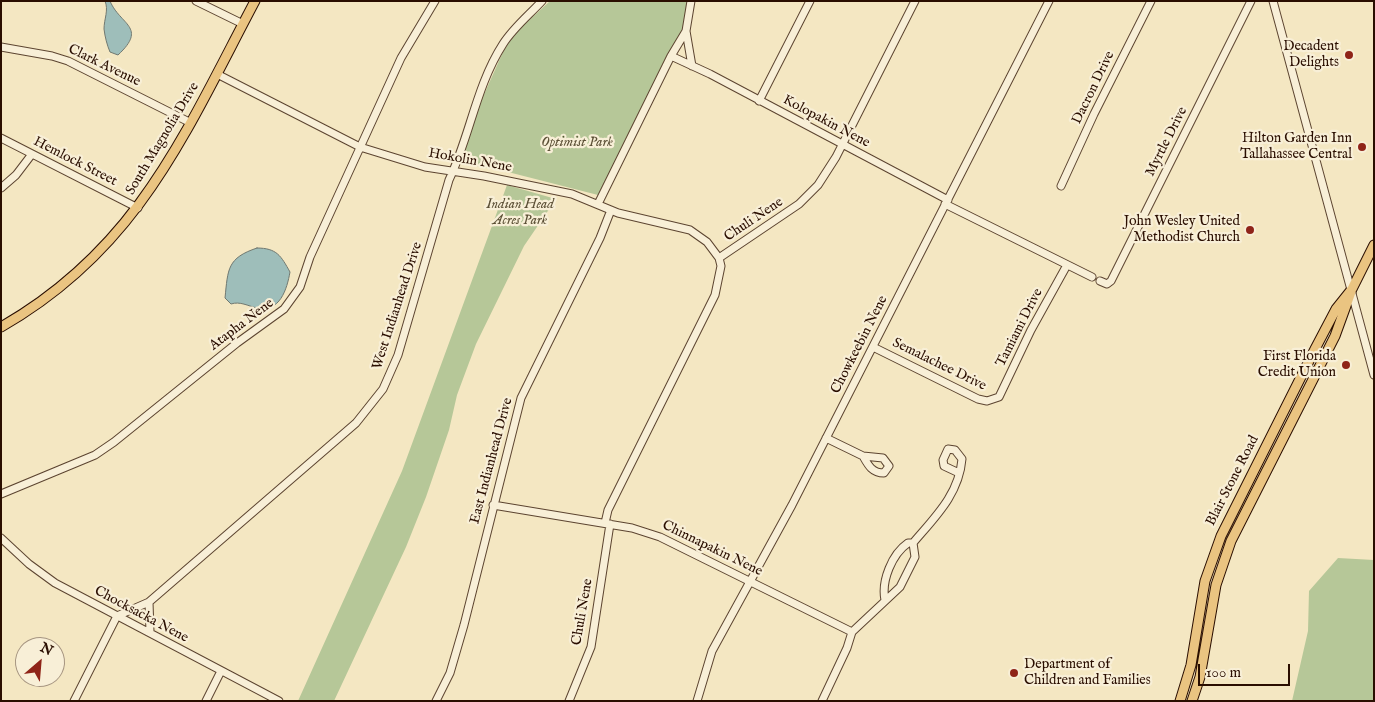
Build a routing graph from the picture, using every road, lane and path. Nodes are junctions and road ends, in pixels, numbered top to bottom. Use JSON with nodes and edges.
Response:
{"nodes":[{"id":1,"x":196,"y":1,"type":"edge"},
{"id":2,"x":255,"y":1,"type":"edge"},
{"id":3,"x":436,"y":1,"type":"edge"},
{"id":4,"x":542,"y":1,"type":"edge"},
{"id":5,"x":691,"y":1,"type":"edge"},
{"id":6,"x":810,"y":1,"type":"edge"},
{"id":7,"x":915,"y":1,"type":"edge"},
{"id":8,"x":1049,"y":1,"type":"edge"},
{"id":9,"x":1151,"y":1,"type":"edge"},
{"id":10,"x":1251,"y":1,"type":"edge"},
{"id":11,"x":1273,"y":1,"type":"edge"},
{"id":12,"x":243,"y":24,"type":"junction"},
{"id":13,"x":686,"y":30,"type":"junction"},
{"id":14,"x":1,"y":46,"type":"edge"},
{"id":15,"x":671,"y":56,"type":"junction"},
{"id":16,"x":692,"y":66,"type":"junction"},
{"id":17,"x":217,"y":74,"type":"junction"},
{"id":18,"x":760,"y":101,"type":"junction"},
{"id":19,"x":191,"y":123,"type":"junction"},
{"id":20,"x":1,"y":138,"type":"edge"},
{"id":21,"x":842,"y":144,"type":"junction"},
{"id":22,"x":360,"y":147,"type":"junction"},
{"id":23,"x":32,"y":154,"type":"junction"},
{"id":24,"x":453,"y":171,"type":"junction"},
{"id":25,"x":1061,"y":186,"type":"dead end"},
{"id":26,"x":1,"y":188,"type":"edge"},
{"id":27,"x":946,"y":202,"type":"junction"},
{"id":28,"x":598,"y":204,"type":"junction"},
{"id":29,"x":138,"y":208,"type":"junction"},
{"id":30,"x":610,"y":210,"type":"junction"},
{"id":31,"x":1374,"y":245,"type":"edge"},
{"id":32,"x":719,"y":258,"type":"junction"},
{"id":33,"x":1066,"y":265,"type":"junction"},
{"id":34,"x":1092,"y":277,"type":"dead end"},
{"id":35,"x":1100,"y":281,"type":"dead end"},
{"id":36,"x":1352,"y":289,"type":"junction"},
{"id":37,"x":1,"y":327,"type":"edge"},
{"id":38,"x":873,"y":347,"type":"junction"},
{"id":39,"x":1374,"y":375,"type":"edge"},
{"id":40,"x":1297,"y":385,"type":"junction"},
{"id":41,"x":1307,"y":391,"type":"junction"},
{"id":42,"x":1291,"y":397,"type":"junction"},
{"id":43,"x":994,"y":400,"type":"joint"},
{"id":44,"x":1301,"y":402,"type":"junction"},
{"id":45,"x":826,"y":438,"type":"junction"},
{"id":46,"x":863,"y":456,"type":"dead end"},
{"id":47,"x":959,"y":473,"type":"dead end"},
{"id":48,"x":1252,"y":473,"type":"junction"},
{"id":49,"x":1263,"y":478,"type":"junction"},
{"id":50,"x":1,"y":494,"type":"edge"},
{"id":51,"x":493,"y":505,"type":"junction"},
{"id":52,"x":608,"y":524,"type":"junction"},
{"id":53,"x":1,"y":538,"type":"edge"},
{"id":54,"x":913,"y":544,"type":"junction"},
{"id":55,"x":751,"y":581,"type":"junction"},
{"id":56,"x":1205,"y":581,"type":"junction"},
{"id":57,"x":1216,"y":584,"type":"junction"},
{"id":58,"x":885,"y":600,"type":"junction"},
{"id":59,"x":149,"y":602,"type":"junction"},
{"id":60,"x":117,"y":616,"type":"junction"},
{"id":61,"x":150,"y":632,"type":"junction"},
{"id":62,"x":852,"y":632,"type":"junction"},
{"id":63,"x":221,"y":671,"type":"junction"},
{"id":64,"x":74,"y":701,"type":"edge"},
{"id":65,"x":206,"y":701,"type":"edge"},
{"id":66,"x":279,"y":701,"type":"edge"},
{"id":67,"x":436,"y":701,"type":"edge"},
{"id":68,"x":569,"y":701,"type":"edge"},
{"id":69,"x":697,"y":701,"type":"edge"},
{"id":70,"x":822,"y":701,"type":"edge"},
{"id":71,"x":1180,"y":701,"type":"edge"},
{"id":72,"x":1192,"y":701,"type":"edge"}],
"edges":[{"from":1,"to":12,"type":"street"},
{"from":2,"to":12,"type":"main road","name":"South Magnolia Drive"},
{"from":3,"to":22,"type":"street","name":"Atapha Nene"},
{"from":4,"to":24,"type":"street","name":"West Indianhead Drive"},
{"from":5,"to":13,"type":"street"},
{"from":6,"to":18,"type":"street"},
{"from":7,"to":21,"type":"street","name":"Chuli Nene"},
{"from":8,"to":27,"type":"street","name":"Chowkeebin Nene"},
{"from":9,"to":25,"type":"street","name":"Dacron Drive"},
{"from":10,"to":35,"type":"street","name":"Myrtle Drive"},
{"from":11,"to":36,"type":"street"},
{"from":12,"to":17,"type":"main road","name":"South Magnolia Drive"},
{"from":13,"to":15,"type":"street"},
{"from":13,"to":16,"type":"street"},
{"from":14,"to":19,"type":"street","name":"Clark Avenue"},
{"from":15,"to":16,"type":"street","name":"Kolopakin Nene"},
{"from":15,"to":28,"type":"street"},
{"from":16,"to":18,"type":"street","name":"Kolopakin Nene"},
{"from":17,"to":19,"type":"main road","name":"South Magnolia Drive"},
{"from":17,"to":22,"type":"street","name":"Hokolin Nene"},
{"from":18,"to":21,"type":"street","name":"Kolopakin Nene"},
{"from":19,"to":29,"type":"main road","name":"South Magnolia Drive"},
{"from":20,"to":23,"type":"street","name":"Hemlock Street"},
{"from":21,"to":27,"type":"street","name":"Kolopakin Nene"},
{"from":21,"to":32,"type":"street","name":"Chuli Nene"},
{"from":22,"to":24,"type":"street","name":"Hokolin Nene"},
{"from":22,"to":50,"type":"street","name":"Atapha Nene"},
{"from":23,"to":26,"type":"street"},
{"from":23,"to":29,"type":"street","name":"Hemlock Street"},
{"from":24,"to":28,"type":"street","name":"Hokolin Nene"},
{"from":24,"to":59,"type":"street","name":"West Indianhead Drive"},
{"from":27,"to":33,"type":"street","name":"Kolopakin Nene"},
{"from":27,"to":38,"type":"street","name":"Chowkeebin Nene"},
{"from":28,"to":30,"type":"street","name":"Hokolin Nene"},
{"from":29,"to":37,"type":"main road","name":"South Magnolia Drive"},
{"from":30,"to":32,"type":"street","name":"Hokolin Nene"},
{"from":30,"to":51,"type":"street","name":"East Indianhead Drive"},
{"from":31,"to":36,"type":"main road","name":"Blair Stone Road"},
{"from":32,"to":52,"type":"street","name":"Chuli Nene"},
{"from":33,"to":34,"type":"street","name":"Kolopakin Nene"},
{"from":33,"to":43,"type":"street","name":"Tamiami Drive"},
{"from":36,"to":39,"type":"street"},
{"from":36,"to":40,"type":"main road","name":"Blair Stone Road"},
{"from":36,"to":41,"type":"main road","name":"Blair Stone Road"},
{"from":38,"to":43,"type":"street","name":"Semalachee Drive"},
{"from":38,"to":45,"type":"street","name":"Chowkeebin Nene"},
{"from":40,"to":41,"type":"main road"},
{"from":40,"to":42,"type":"main road","name":"Blair Stone Road"},
{"from":41,"to":44,"type":"main road","name":"Blair Stone Road"},
{"from":42,"to":44,"type":"main road"},
{"from":42,"to":48,"type":"main road","name":"Blair Stone Road"},
{"from":44,"to":49,"type":"main road","name":"Blair Stone Road"},
{"from":45,"to":46,"type":"street"},
{"from":45,"to":55,"type":"street","name":"Chowkeebin Nene"},
{"from":47,"to":54,"type":"street"},
{"from":48,"to":49,"type":"main road"},
{"from":48,"to":56,"type":"main road","name":"Blair Stone Road"},
{"from":49,"to":57,"type":"main road","name":"Blair Stone Road"},
{"from":51,"to":52,"type":"street","name":"Chinnapakin Nene"},
{"from":51,"to":67,"type":"street","name":"East Indianhead Drive"},
{"from":52,"to":55,"type":"street","name":"Chinnapakin Nene"},
{"from":52,"to":68,"type":"street","name":"Chuli Nene"},
{"from":53,"to":60,"type":"street","name":"Chocksacka Nene"},
{"from":54,"to":58,"type":"street"},
{"from":54,"to":58,"type":"street"},
{"from":55,"to":62,"type":"street","name":"Chinnapakin Nene"},
{"from":55,"to":69,"type":"street","name":"Chowkeebin Nene"},
{"from":56,"to":57,"type":"main road"},
{"from":56,"to":71,"type":"main road","name":"Blair Stone Road"},
{"from":57,"to":72,"type":"main road","name":"Blair Stone Road"},
{"from":58,"to":62,"type":"street"},
{"from":59,"to":60,"type":"street","name":"West Indianhead Drive"},
{"from":59,"to":61,"type":"street"},
{"from":60,"to":61,"type":"street","name":"Chocksacka Nene"},
{"from":60,"to":64,"type":"street"},
{"from":61,"to":63,"type":"street","name":"Chocksacka Nene"},
{"from":62,"to":70,"type":"street"},
{"from":63,"to":65,"type":"street"},
{"from":63,"to":66,"type":"street","name":"Chocksacka Nene"}]}
